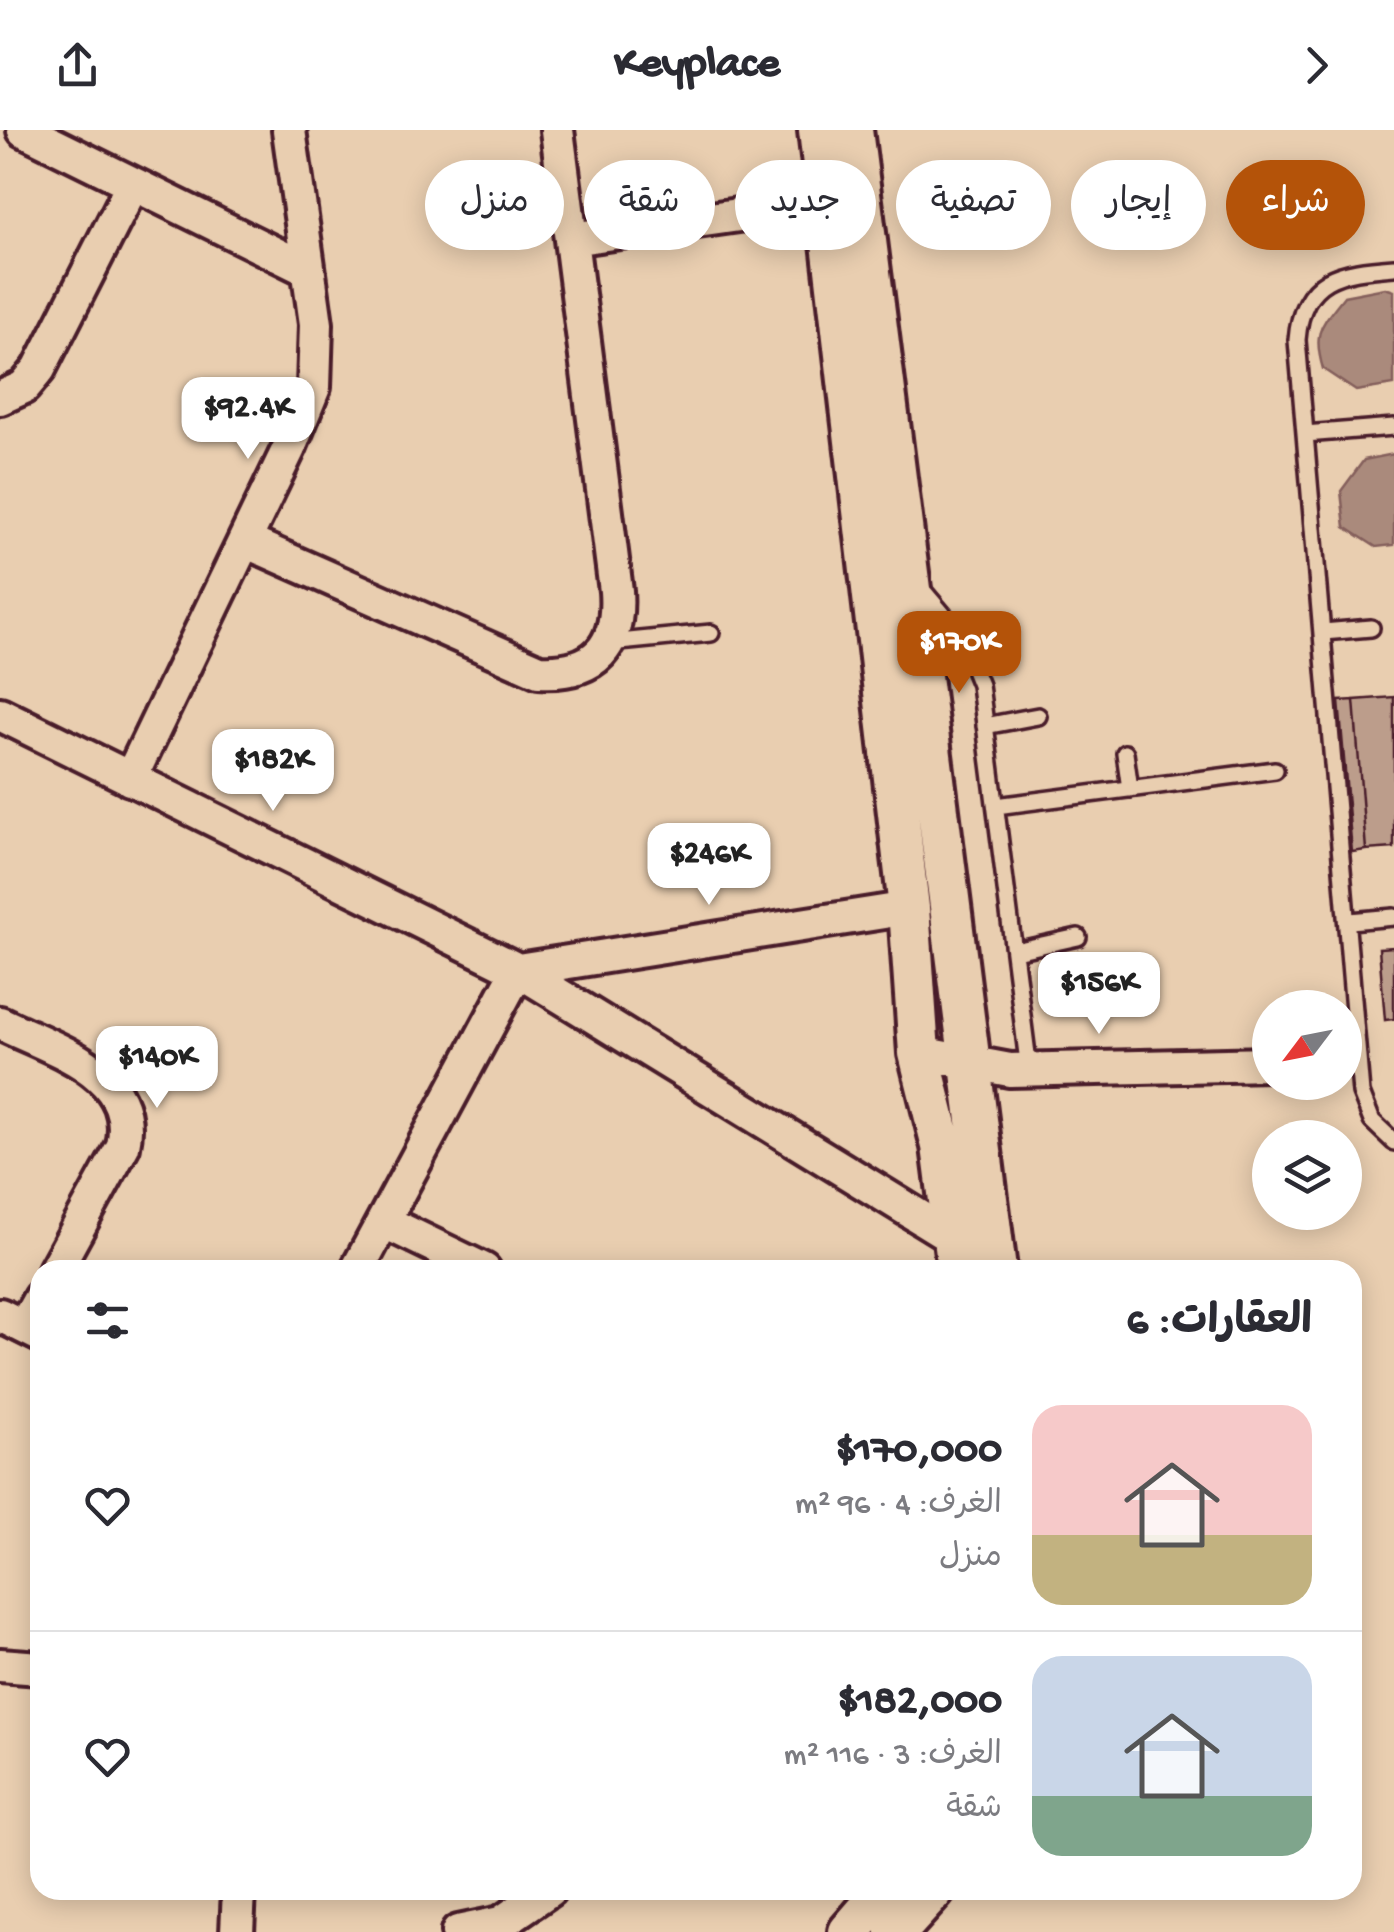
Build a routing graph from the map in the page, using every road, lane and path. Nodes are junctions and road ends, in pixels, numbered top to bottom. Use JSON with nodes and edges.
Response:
{"nodes":[{"id":1,"x":289,"y":130,"type":"edge"},
{"id":2,"x":557,"y":130,"type":"edge"},
{"id":3,"x":820,"y":130,"type":"edge"},
{"id":4,"x":852,"y":130,"type":"edge"},
{"id":5,"x":41,"y":134,"type":"edge"},
{"id":6,"x":823,"y":160,"type":"edge"},
{"id":7,"x":134,"y":184,"type":"junction"},
{"id":8,"x":735,"y":215,"type":"edge"},
{"id":9,"x":571,"y":239,"type":"junction"},
{"id":10,"x":834,"y":250,"type":"edge"},
{"id":11,"x":1394,"y":267,"type":"edge"},
{"id":12,"x":308,"y":270,"type":"junction"},
{"id":13,"x":0,"y":398,"type":"edge"},
{"id":14,"x":1394,"y":427,"type":"edge"},
{"id":15,"x":1305,"y":434,"type":"junction"},
{"id":16,"x":245,"y":541,"type":"junction"},
{"id":17,"x":908,"y":572,"type":"junction"},
{"id":18,"x":1370,"y":628,"type":"dead end"},
{"id":19,"x":1323,"y":632,"type":"junction"},
{"id":20,"x":710,"y":633,"type":"dead end"},
{"id":21,"x":609,"y":642,"type":"junction"},
{"id":22,"x":0,"y":714,"type":"edge"},
{"id":23,"x":1038,"y":716,"type":"dead end"},
{"id":24,"x":986,"y":726,"type":"junction"},
{"id":25,"x":1125,"y":753,"type":"dead end"},
{"id":26,"x":1274,"y":770,"type":"dead end"},
{"id":27,"x":130,"y":779,"type":"junction"},
{"id":28,"x":1130,"y":789,"type":"junction"},
{"id":29,"x":996,"y":806,"type":"junction"},
{"id":30,"x":910,"y":908,"type":"junction"},
{"id":31,"x":1394,"y":917,"type":"edge"},
{"id":32,"x":1350,"y":921,"type":"junction"},
{"id":33,"x":1078,"y":937,"type":"dead end"},
{"id":34,"x":1015,"y":951,"type":"junction"},
{"id":35,"x":518,"y":970,"type":"junction"},
{"id":36,"x":1351,"y":990,"type":"edge"},
{"id":37,"x":0,"y":1023,"type":"edge"},
{"id":38,"x":919,"y":1053,"type":"junction"},
{"id":39,"x":1252,"y":1064,"type":"edge"},
{"id":40,"x":970,"y":1065,"type":"junction"},
{"id":41,"x":1030,"y":1070,"type":"junction"},
{"id":42,"x":1362,"y":1098,"type":"edge"},
{"id":43,"x":1394,"y":1142,"type":"edge"},
{"id":44,"x":385,"y":1222,"type":"junction"},
{"id":45,"x":956,"y":1254,"type":"edge"},
{"id":46,"x":60,"y":1260,"type":"edge"},
{"id":47,"x":364,"y":1260,"type":"edge"},
{"id":48,"x":463,"y":1260,"type":"edge"},
{"id":49,"x":995,"y":1260,"type":"edge"},
{"id":50,"x":0,"y":1666,"type":"edge"},
{"id":51,"x":30,"y":1668,"type":"edge"},
{"id":52,"x":239,"y":1900,"type":"edge"},
{"id":53,"x":537,"y":1900,"type":"edge"},
{"id":54,"x":876,"y":1900,"type":"edge"},
{"id":55,"x":925,"y":1900,"type":"edge"},
{"id":56,"x":237,"y":1932,"type":"edge"},
{"id":57,"x":458,"y":1932,"type":"edge"},
{"id":58,"x":849,"y":1932,"type":"edge"},
{"id":59,"x":896,"y":1932,"type":"edge"}],
"edges":[{"from":1,"to":12,"type":"street"},
{"from":2,"to":9,"type":"street"},
{"from":3,"to":6,"type":"street"},
{"from":4,"to":17,"type":"street"},
{"from":5,"to":7,"type":"street"},
{"from":7,"to":12,"type":"street"},
{"from":7,"to":13,"type":"street"},
{"from":8,"to":9,"type":"street"},
{"from":9,"to":21,"type":"street"},
{"from":10,"to":30,"type":"street"},
{"from":11,"to":15,"type":"lane"},
{"from":12,"to":16,"type":"street"},
{"from":14,"to":15,"type":"lane"},
{"from":15,"to":19,"type":"lane"},
{"from":16,"to":21,"type":"street"},
{"from":16,"to":27,"type":"street"},
{"from":17,"to":24,"type":"lane"},
{"from":17,"to":40,"type":"street"},
{"from":18,"to":19,"type":"lane"},
{"from":19,"to":32,"type":"lane"},
{"from":20,"to":21,"type":"lane"},
{"from":22,"to":27,"type":"street"},
{"from":23,"to":24,"type":"lane"},
{"from":24,"to":29,"type":"lane"},
{"from":25,"to":28,"type":"lane"},
{"from":26,"to":28,"type":"lane"},
{"from":27,"to":35,"type":"street"},
{"from":28,"to":29,"type":"lane"},
{"from":29,"to":34,"type":"lane"},
{"from":30,"to":35,"type":"street"},
{"from":30,"to":38,"type":"street"},
{"from":31,"to":32,"type":"lane"},
{"from":32,"to":36,"type":"lane"},
{"from":33,"to":34,"type":"lane"},
{"from":34,"to":41,"type":"lane"},
{"from":35,"to":44,"type":"street"},
{"from":35,"to":45,"type":"street"},
{"from":37,"to":46,"type":"street"},
{"from":38,"to":40,"type":"street"},
{"from":38,"to":45,"type":"street"},
{"from":39,"to":41,"type":"street"},
{"from":40,"to":41,"type":"street"},
{"from":40,"to":49,"type":"street"},
{"from":42,"to":43,"type":"lane"},
{"from":44,"to":47,"type":"street"},
{"from":44,"to":48,"type":"street"},
{"from":50,"to":51,"type":"street"},
{"from":52,"to":56,"type":"street"},
{"from":53,"to":57,"type":"street"},
{"from":54,"to":58,"type":"street"},
{"from":55,"to":59,"type":"street"}]}
